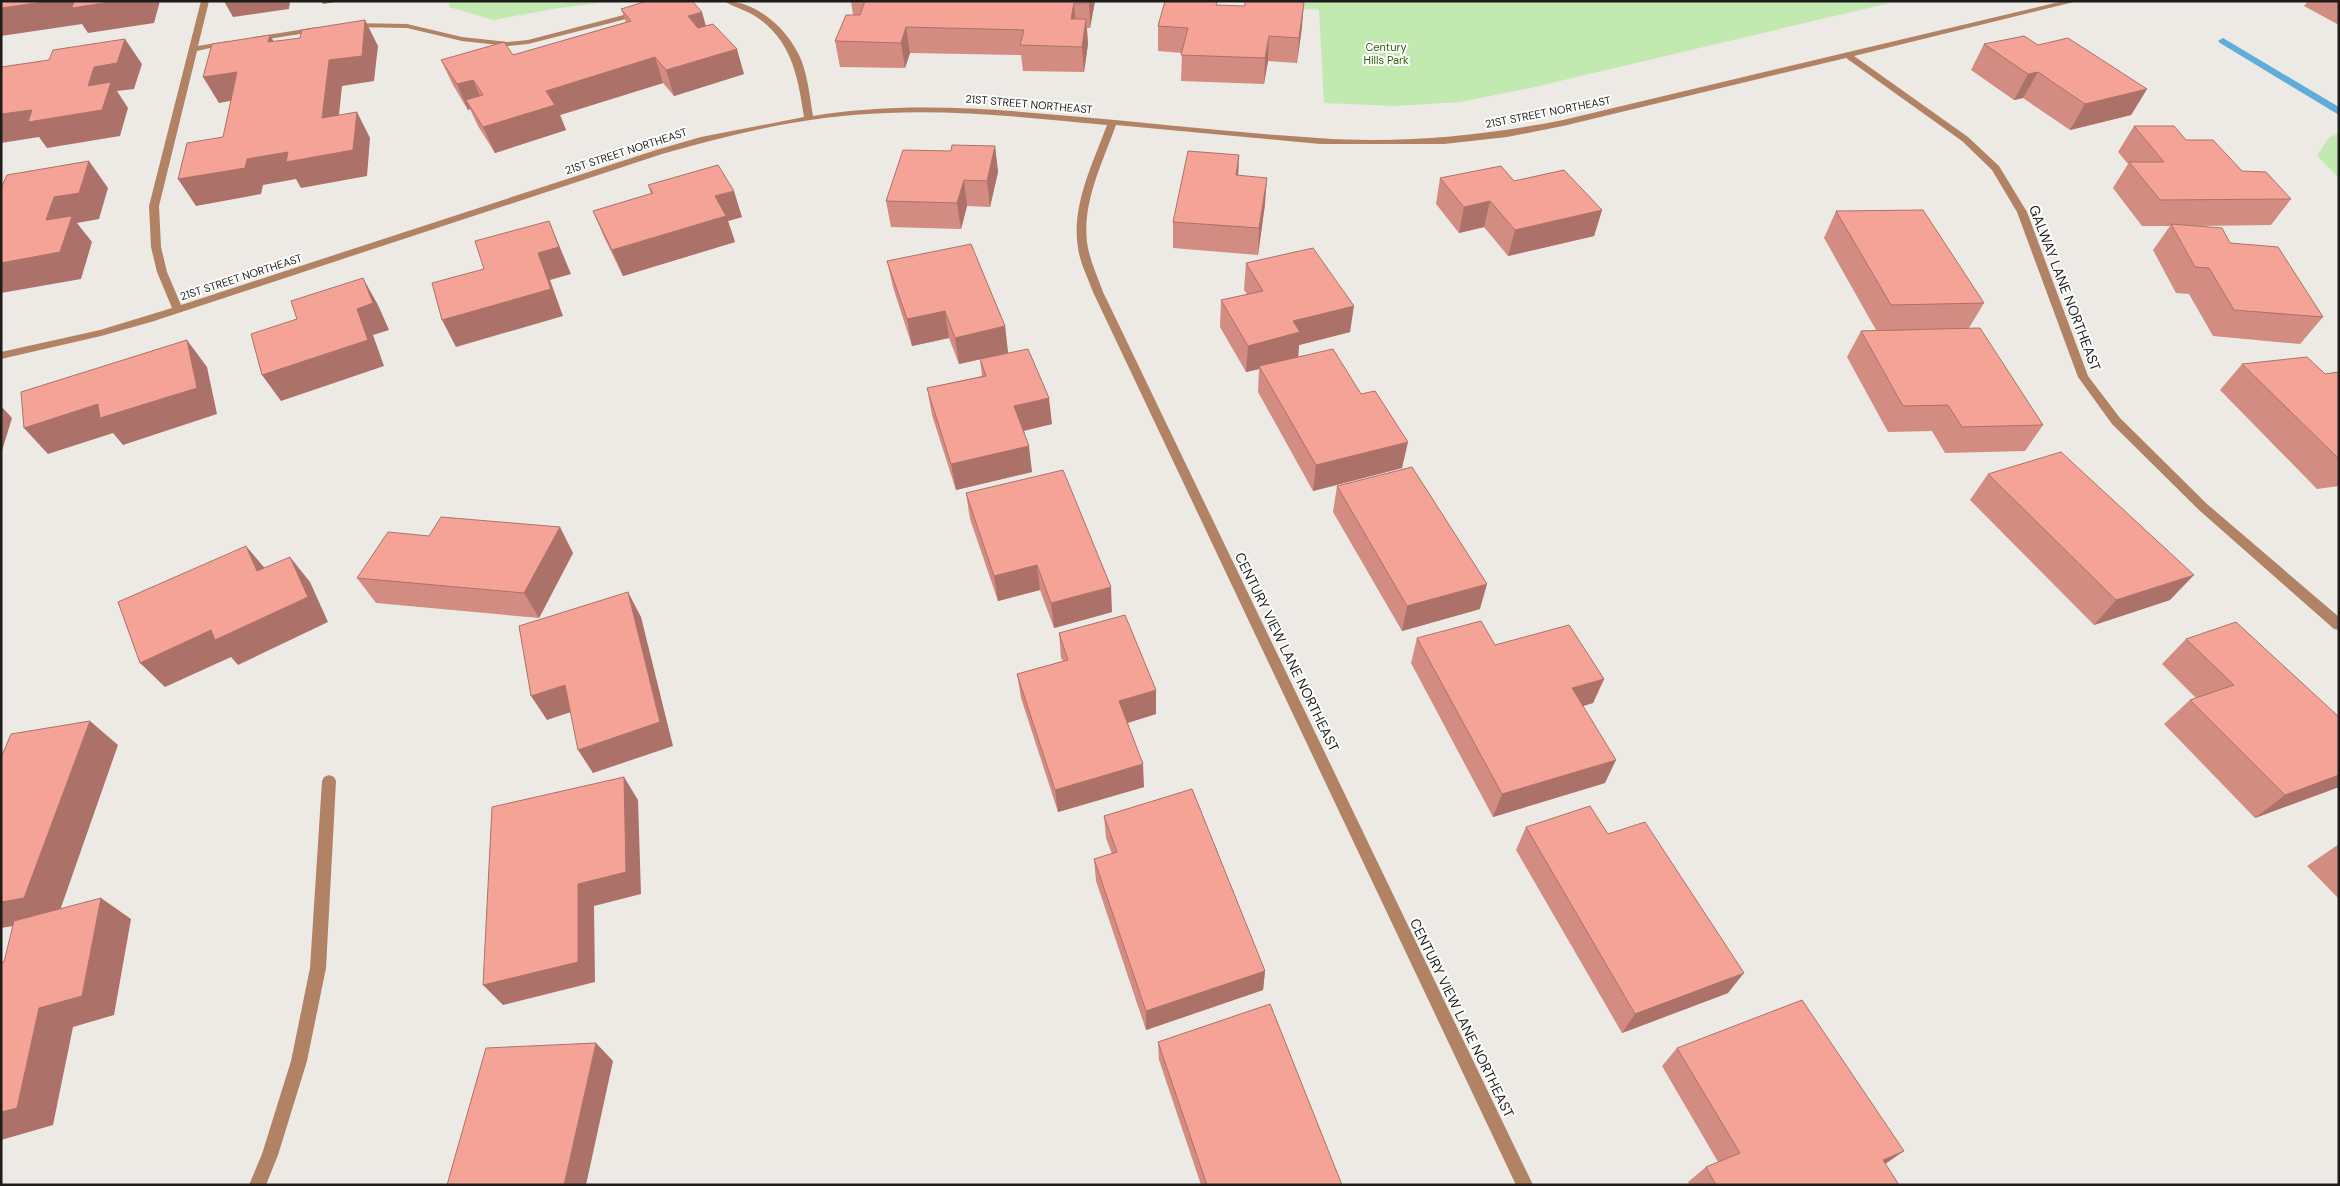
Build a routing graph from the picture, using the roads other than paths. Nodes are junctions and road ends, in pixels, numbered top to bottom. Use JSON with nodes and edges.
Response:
{"nodes":[{"id":1,"x":205,"y":1,"type":"edge"},
{"id":2,"x":728,"y":1,"type":"edge"},
{"id":3,"x":2074,"y":1,"type":"edge"},
{"id":4,"x":652,"y":10,"type":"edge"},
{"id":5,"x":340,"y":26,"type":"edge"},
{"id":6,"x":322,"y":28,"type":"edge"},
{"id":7,"x":249,"y":40,"type":"edge"},
{"id":8,"x":240,"y":41,"type":"edge"},
{"id":9,"x":194,"y":49,"type":"junction"},
{"id":10,"x":1846,"y":54,"type":"junction"},
{"id":11,"x":809,"y":118,"type":"junction"},
{"id":12,"x":1112,"y":123,"type":"junction"},
{"id":13,"x":178,"y":309,"type":"junction"},
{"id":14,"x":1,"y":356,"type":"edge"},
{"id":15,"x":2339,"y":626,"type":"edge"},
{"id":16,"x":329,"y":781,"type":"dead end"},
{"id":17,"x":257,"y":1185,"type":"edge"},
{"id":18,"x":1525,"y":1185,"type":"edge"}],
"edges":[{"from":1,"to":9,"type":"street"},
{"from":2,"to":11,"type":"street"},
{"from":3,"to":10,"type":"street","name":"21ST STREET NORTHEAST"},
{"from":4,"to":5,"type":"street"},
{"from":6,"to":7,"type":"street"},
{"from":8,"to":9,"type":"street"},
{"from":9,"to":13,"type":"street"},
{"from":10,"to":12,"type":"street","name":"21ST STREET NORTHEAST"},
{"from":10,"to":15,"type":"street","name":"GALWAY LANE NORTHEAST"},
{"from":11,"to":12,"type":"street","name":"21ST STREET NORTHEAST"},
{"from":11,"to":13,"type":"street","name":"21ST STREET NORTHEAST"},
{"from":12,"to":18,"type":"street","name":"CENTURY VIEW LANE NORTHEAST"},
{"from":13,"to":14,"type":"street","name":"21ST STREET NORTHEAST"},
{"from":16,"to":17,"type":"street"}]}
